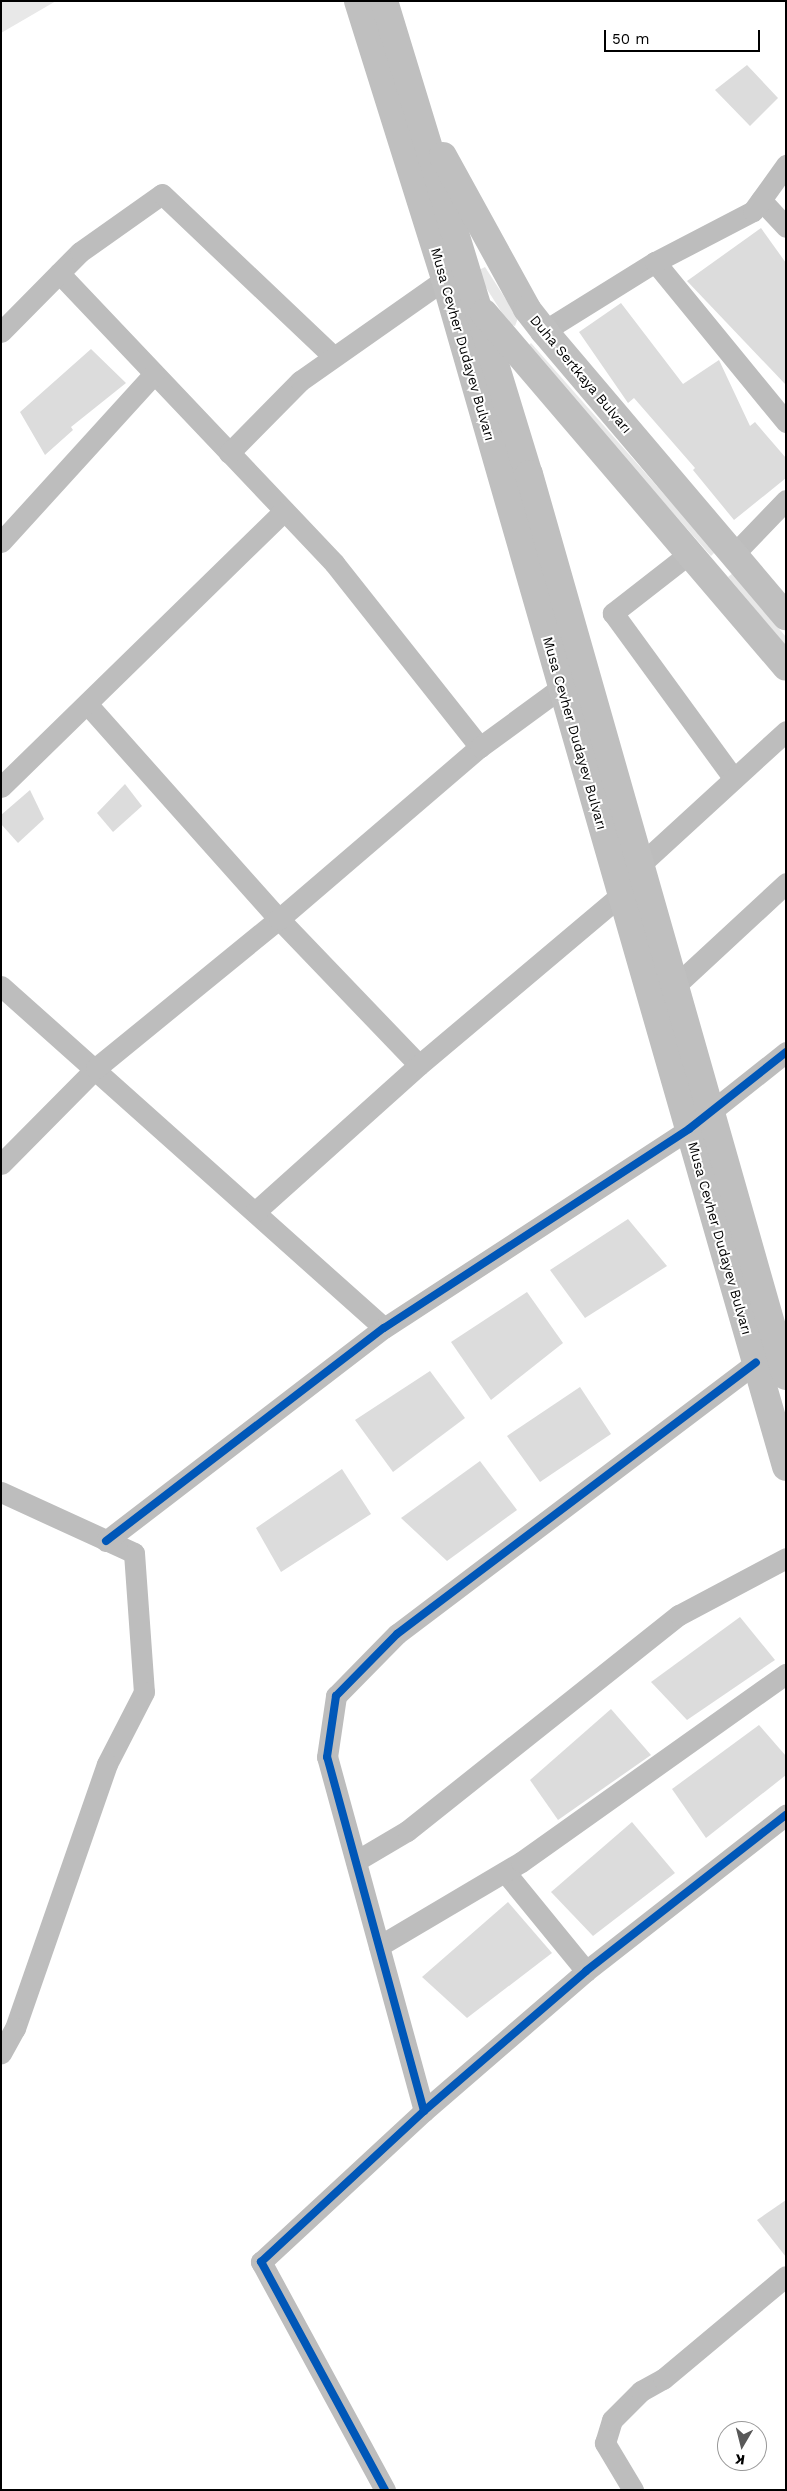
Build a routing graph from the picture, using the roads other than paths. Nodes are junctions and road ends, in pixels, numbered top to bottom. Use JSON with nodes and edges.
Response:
{"nodes":[{"id":1,"x":358,"y":1,"type":"edge"},
{"id":2,"x":384,"y":1,"type":"edge"},
{"id":3,"x":415,"y":105,"type":"junction"},
{"id":4,"x":786,"y":165,"type":"edge"},
{"id":5,"x":761,"y":200,"type":"junction"},
{"id":6,"x":786,"y":227,"type":"edge"},
{"id":7,"x":655,"y":262,"type":"junction"},
{"id":8,"x":59,"y":273,"type":"junction"},
{"id":9,"x":445,"y":279,"type":"junction"},
{"id":10,"x":477,"y":306,"type":"junction"},
{"id":11,"x":544,"y":331,"type":"junction"},
{"id":12,"x":1,"y":332,"type":"edge"},
{"id":13,"x":333,"y":356,"type":"junction"},
{"id":14,"x":154,"y":374,"type":"junction"},
{"id":15,"x":786,"y":422,"type":"edge"},
{"id":16,"x":229,"y":453,"type":"junction"},
{"id":17,"x":786,"y":500,"type":"edge"},
{"id":18,"x":284,"y":511,"type":"junction"},
{"id":19,"x":1,"y":542,"type":"edge"},
{"id":20,"x":690,"y":553,"type":"junction"},
{"id":21,"x":734,"y":554,"type":"junction"},
{"id":22,"x":711,"y":576,"type":"junction"},
{"id":23,"x":786,"y":616,"type":"edge"},
{"id":24,"x":786,"y":667,"type":"edge"},
{"id":25,"x":562,"y":687,"type":"junction"},
{"id":26,"x":88,"y":705,"type":"junction"},
{"id":27,"x":786,"y":731,"type":"edge"},
{"id":28,"x":480,"y":747,"type":"junction"},
{"id":29,"x":734,"y":779,"type":"junction"},
{"id":30,"x":1,"y":787,"type":"edge"},
{"id":31,"x":641,"y":864,"type":"junction"},
{"id":32,"x":786,"y":883,"type":"edge"},
{"id":33,"x":622,"y":894,"type":"junction"},
{"id":34,"x":279,"y":919,"type":"junction"},
{"id":35,"x":676,"y":985,"type":"junction"},
{"id":36,"x":1,"y":986,"type":"edge"},
{"id":37,"x":786,"y":1052,"type":"edge"},
{"id":38,"x":419,"y":1065,"type":"junction"},
{"id":39,"x":96,"y":1068,"type":"junction"},
{"id":40,"x":711,"y":1112,"type":"junction"},
{"id":41,"x":689,"y":1129,"type":"junction"},
{"id":42,"x":1,"y":1164,"type":"edge"},
{"id":43,"x":255,"y":1212,"type":"junction"},
{"id":44,"x":384,"y":1328,"type":"junction"},
{"id":45,"x":780,"y":1332,"type":"edge"},
{"id":46,"x":756,"y":1362,"type":"junction"},
{"id":47,"x":786,"y":1376,"type":"edge"},
{"id":48,"x":786,"y":1467,"type":"edge"},
{"id":49,"x":1,"y":1492,"type":"edge"},
{"id":50,"x":106,"y":1541,"type":"junction"},
{"id":51,"x":786,"y":1558,"type":"edge"},
{"id":52,"x":786,"y":1674,"type":"edge"},
{"id":53,"x":786,"y":1815,"type":"edge"},
{"id":54,"x":356,"y":1861,"type":"junction"},
{"id":55,"x":505,"y":1872,"type":"junction"},
{"id":56,"x":379,"y":1946,"type":"junction"},
{"id":57,"x":586,"y":1970,"type":"junction"},
{"id":58,"x":1,"y":2053,"type":"edge"},
{"id":59,"x":424,"y":2111,"type":"junction"},
{"id":60,"x":786,"y":2276,"type":"edge"},
{"id":61,"x":386,"y":2490,"type":"edge"},
{"id":62,"x":633,"y":2490,"type":"edge"}],
"edges":[{"from":1,"to":9,"type":"main road","name":"Musa Cevher Dudayev Bulvarı"},
{"from":2,"to":3,"type":"main road","name":"Musa Cevher Dudayev Bulvarı"},
{"from":3,"to":10,"type":"main road","name":"Musa Cevher Dudayev Bulvarı"},
{"from":3,"to":11,"type":"main road","name":"Duha Sertkaya Bulvarı"},
{"from":4,"to":5,"type":"street"},
{"from":5,"to":6,"type":"street"},
{"from":5,"to":7,"type":"street"},
{"from":7,"to":11,"type":"street"},
{"from":7,"to":15,"type":"street"},
{"from":8,"to":12,"type":"street"},
{"from":8,"to":13,"type":"street"},
{"from":8,"to":14,"type":"street"},
{"from":9,"to":10,"type":"main road"},
{"from":9,"to":13,"type":"street"},
{"from":9,"to":25,"type":"main road","name":"Musa Cevher Dudayev Bulvarı"},
{"from":10,"to":20,"type":"main road"},
{"from":10,"to":31,"type":"main road","name":"Musa Cevher Dudayev Bulvarı"},
{"from":11,"to":21,"type":"main road","name":"Duha Sertkaya Bulvarı"},
{"from":13,"to":16,"type":"street"},
{"from":14,"to":16,"type":"street"},
{"from":14,"to":19,"type":"street"},
{"from":16,"to":18,"type":"street"},
{"from":17,"to":21,"type":"street"},
{"from":18,"to":26,"type":"street"},
{"from":18,"to":28,"type":"street"},
{"from":20,"to":22,"type":"main road"},
{"from":20,"to":29,"type":"street"},
{"from":21,"to":22,"type":"main road"},
{"from":21,"to":23,"type":"main road","name":"Duha Sertkaya Bulvarı"},
{"from":22,"to":24,"type":"main road"},
{"from":25,"to":28,"type":"street"},
{"from":25,"to":33,"type":"main road","name":"Musa Cevher Dudayev Bulvarı"},
{"from":26,"to":30,"type":"street"},
{"from":26,"to":34,"type":"street"},
{"from":27,"to":29,"type":"street"},
{"from":28,"to":34,"type":"street"},
{"from":29,"to":31,"type":"street"},
{"from":31,"to":35,"type":"main road","name":"Musa Cevher Dudayev Bulvarı"},
{"from":32,"to":35,"type":"street"},
{"from":33,"to":38,"type":"street"},
{"from":33,"to":41,"type":"main road","name":"Musa Cevher Dudayev Bulvarı"},
{"from":34,"to":38,"type":"street"},
{"from":34,"to":39,"type":"street"},
{"from":35,"to":40,"type":"main road","name":"Musa Cevher Dudayev Bulvarı"},
{"from":36,"to":39,"type":"street"},
{"from":37,"to":40,"type":"street"},
{"from":38,"to":43,"type":"street"},
{"from":39,"to":42,"type":"street"},
{"from":39,"to":43,"type":"street"},
{"from":40,"to":41,"type":"street"},
{"from":40,"to":45,"type":"main road","name":"Musa Cevher Dudayev Bulvarı"},
{"from":41,"to":44,"type":"street"},
{"from":41,"to":46,"type":"main road","name":"Musa Cevher Dudayev Bulvarı"},
{"from":43,"to":44,"type":"street"},
{"from":44,"to":50,"type":"street"},
{"from":45,"to":47,"type":"main road","name":"Musa Cevher Dudayev Bulvarı"},
{"from":46,"to":48,"type":"main road","name":"Musa Cevher Dudayev Bulvarı"},
{"from":46,"to":54,"type":"street"},
{"from":49,"to":50,"type":"street"},
{"from":50,"to":58,"type":"street"},
{"from":51,"to":54,"type":"street"},
{"from":52,"to":55,"type":"street"},
{"from":53,"to":57,"type":"street"},
{"from":54,"to":56,"type":"street"},
{"from":55,"to":56,"type":"street"},
{"from":55,"to":57,"type":"street"},
{"from":56,"to":59,"type":"street"},
{"from":57,"to":59,"type":"street"},
{"from":59,"to":61,"type":"street"},
{"from":60,"to":62,"type":"street"}]}
